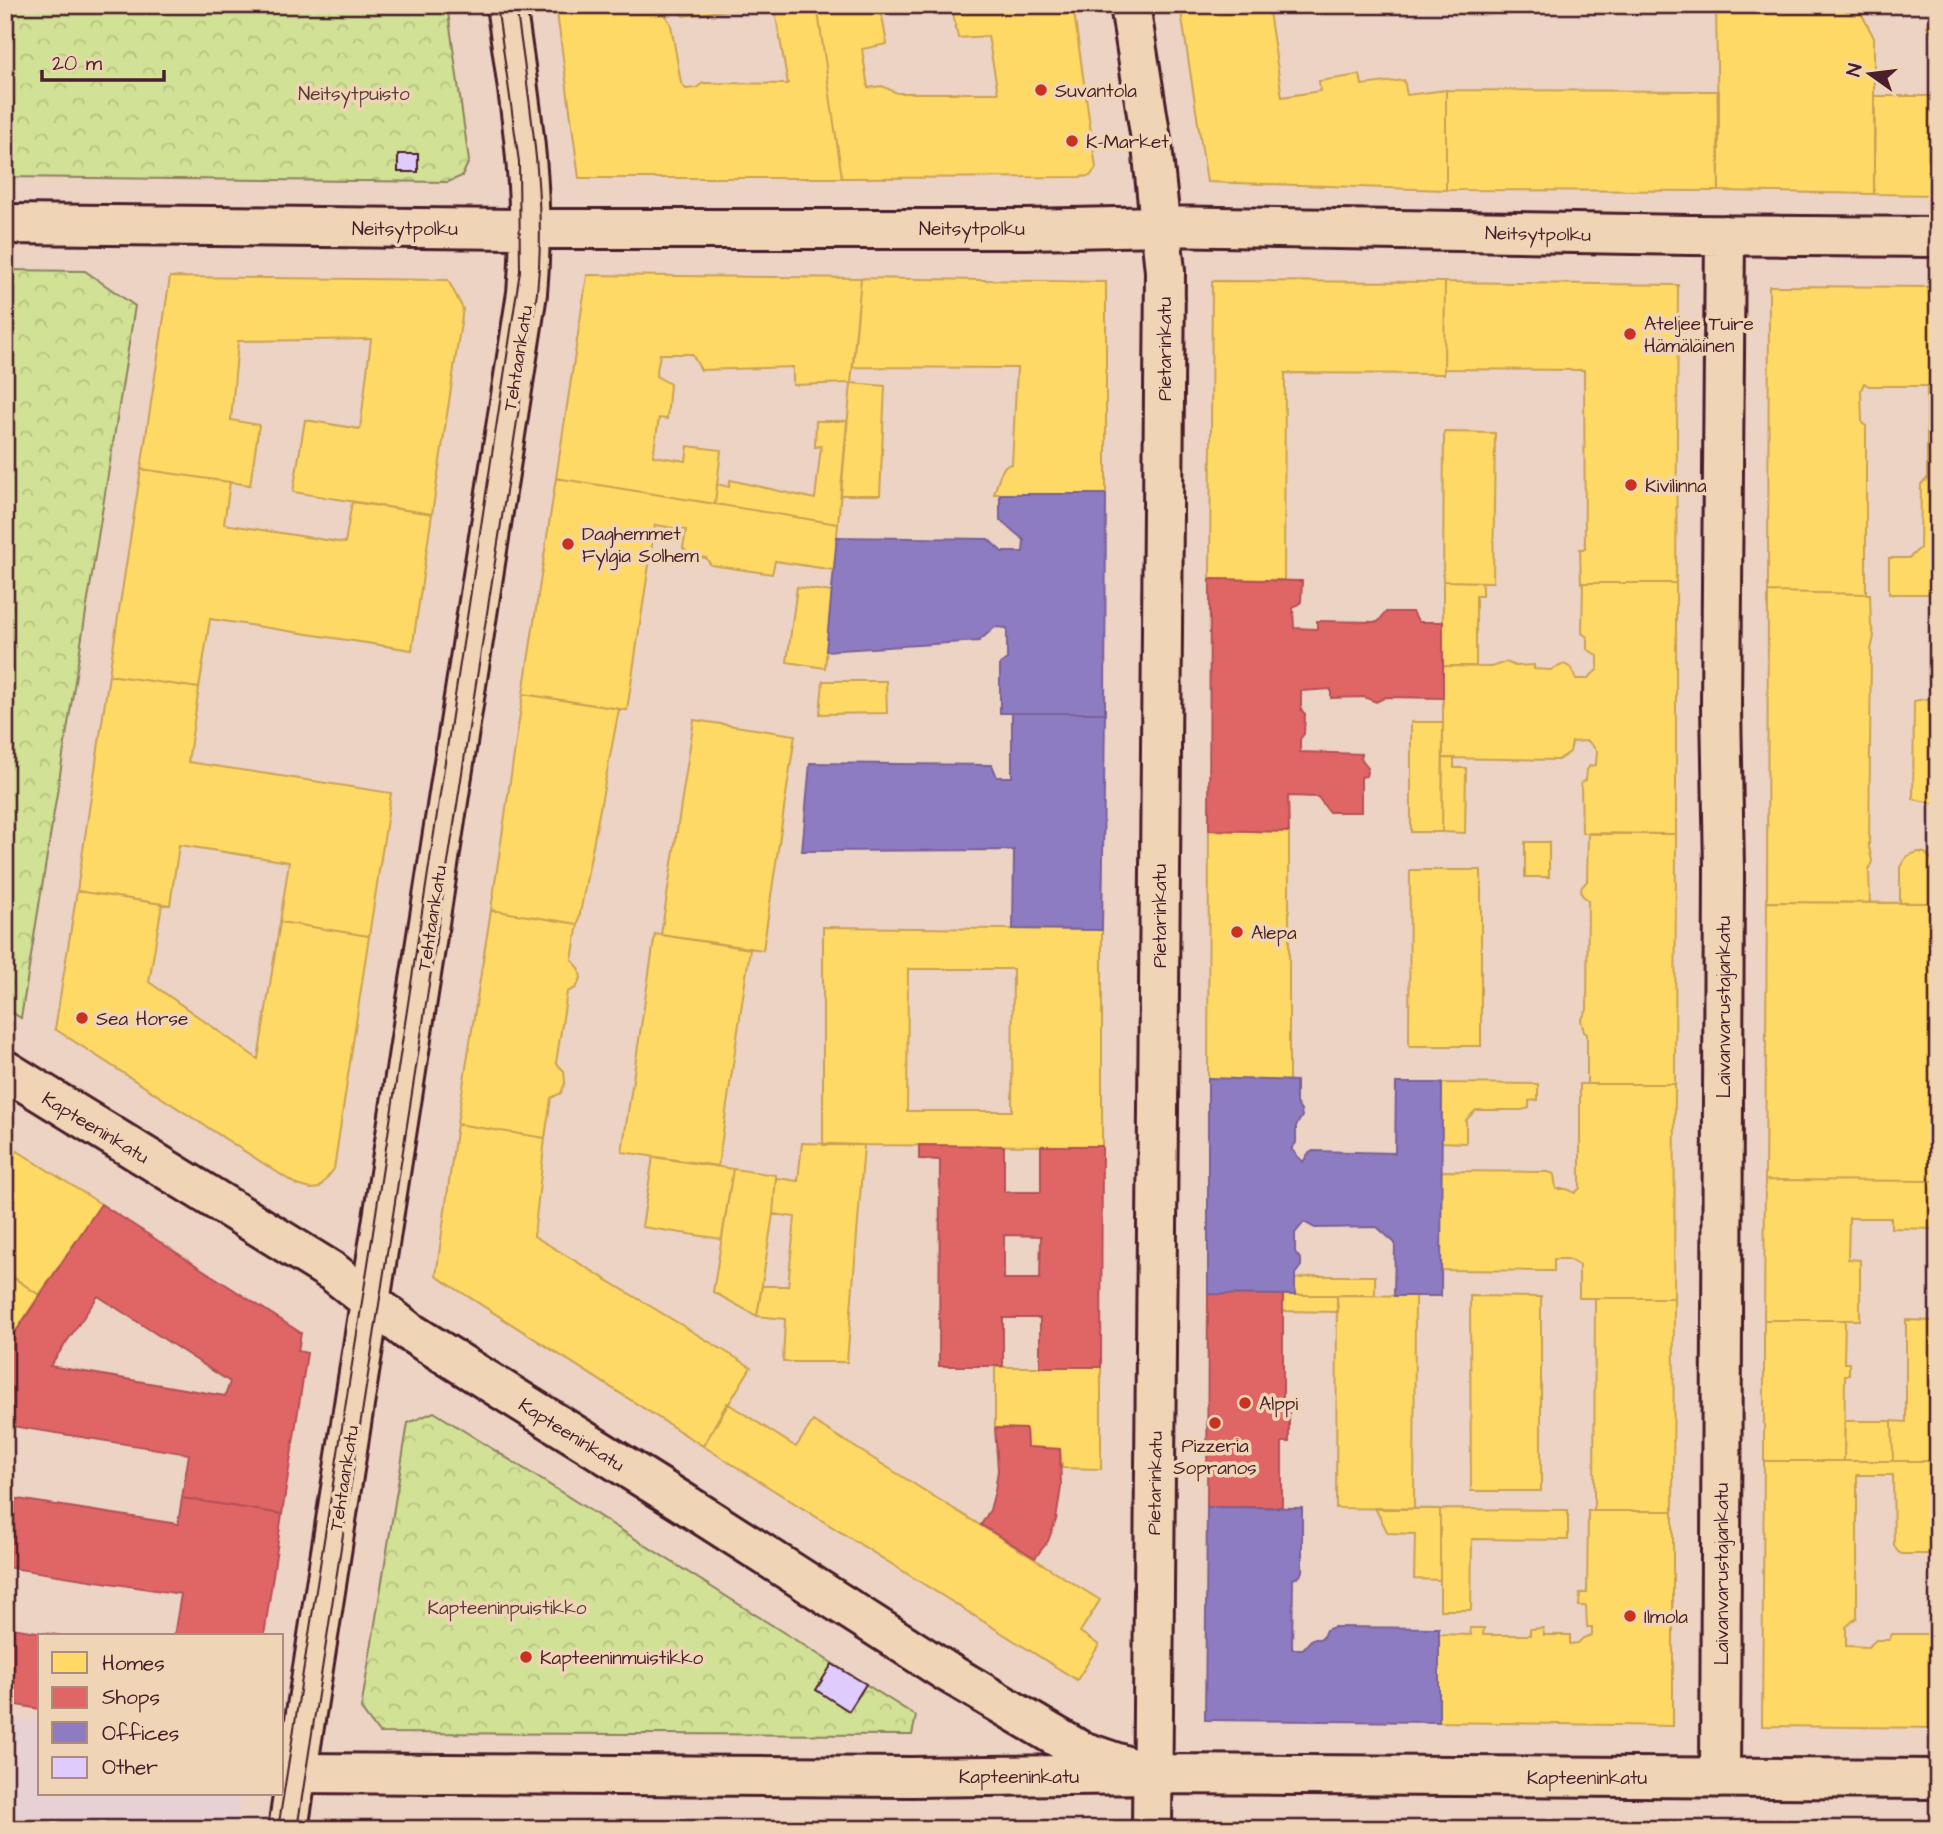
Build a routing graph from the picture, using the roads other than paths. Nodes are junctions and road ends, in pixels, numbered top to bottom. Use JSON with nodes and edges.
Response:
{"nodes":[{"id":1,"x":506,"y":5,"type":"edge"},
{"id":2,"x":1130,"y":5,"type":"edge"},
{"id":3,"x":5,"y":224,"type":"edge"},
{"id":4,"x":1160,"y":226,"type":"junction"},
{"id":5,"x":531,"y":229,"type":"junction"},
{"id":6,"x":1725,"y":235,"type":"junction"},
{"id":7,"x":1938,"y":237,"type":"edge"},
{"id":8,"x":5,"y":1070,"type":"edge"},
{"id":9,"x":370,"y":1301,"type":"junction"},
{"id":10,"x":298,"y":1773,"type":"junction"},
{"id":11,"x":1152,"y":1774,"type":"junction"},
{"id":12,"x":1720,"y":1778,"type":"junction"},
{"id":13,"x":1938,"y":1779,"type":"edge"},
{"id":14,"x":288,"y":1829,"type":"edge"},
{"id":15,"x":1152,"y":1829,"type":"edge"}],
"edges":[{"from":1,"to":5,"type":"street","name":"Tehtaankatu"},
{"from":2,"to":4,"type":"street","name":"Pietarinkatu"},
{"from":3,"to":5,"type":"street","name":"Neitsytpolku"},
{"from":4,"to":5,"type":"street","name":"Neitsytpolku"},
{"from":4,"to":6,"type":"street","name":"Neitsytpolku"},
{"from":4,"to":11,"type":"street","name":"Pietarinkatu"},
{"from":5,"to":9,"type":"street","name":"Tehtaankatu"},
{"from":6,"to":7,"type":"street","name":"Neitsytpolku"},
{"from":6,"to":12,"type":"street","name":"Laivanvarustajankatu"},
{"from":8,"to":9,"type":"street","name":"Kapteeninkatu"},
{"from":9,"to":10,"type":"street","name":"Tehtaankatu"},
{"from":9,"to":11,"type":"street","name":"Kapteeninkatu"},
{"from":10,"to":11,"type":"street","name":"Kapteeninkatu"},
{"from":10,"to":14,"type":"street","name":"Tehtaankatu"},
{"from":11,"to":12,"type":"street","name":"Kapteeninkatu"},
{"from":11,"to":15,"type":"street","name":"Pietarinkatu"},
{"from":12,"to":13,"type":"street","name":"Kapteeninkatu"}]}
